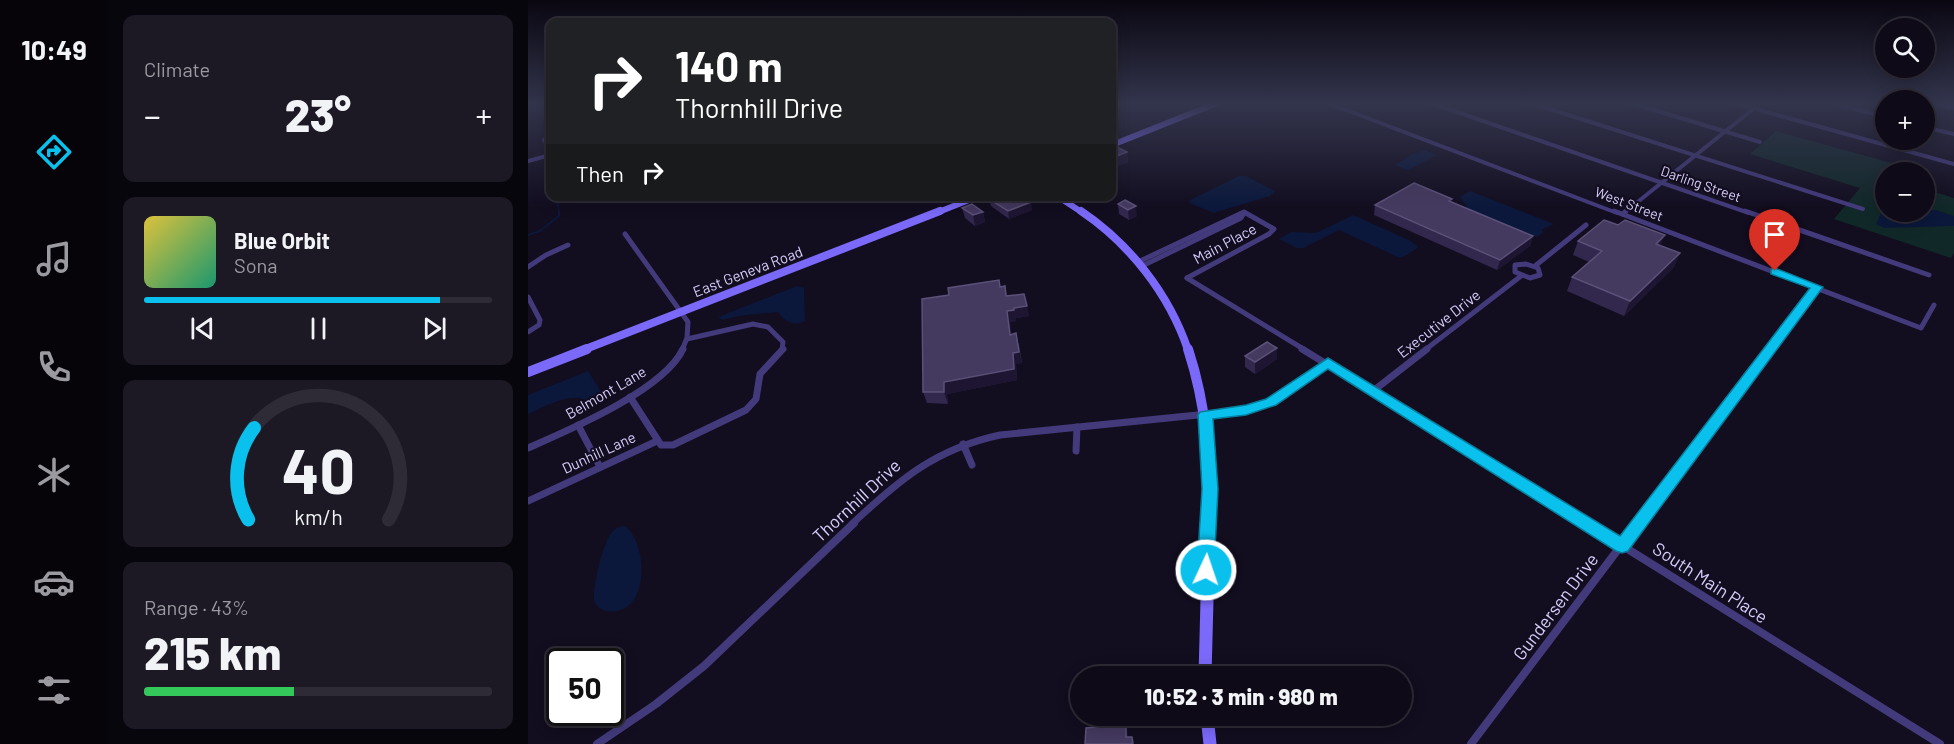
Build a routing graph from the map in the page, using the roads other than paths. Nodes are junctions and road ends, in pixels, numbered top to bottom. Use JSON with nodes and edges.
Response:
{"nodes":[{"id":1,"x":1130,"y":138,"type":"edge"},
{"id":2,"x":1420,"y":138,"type":"edge"},
{"id":3,"x":1531,"y":138,"type":"edge"},
{"id":4,"x":1639,"y":138,"type":"edge"},
{"id":5,"x":1719,"y":138,"type":"edge"},
{"id":6,"x":1745,"y":138,"type":"edge"},
{"id":7,"x":1858,"y":138,"type":"edge"},
{"id":8,"x":1760,"y":142,"type":"dead end"},
{"id":9,"x":1116,"y":143,"type":"edge"},
{"id":10,"x":546,"y":156,"type":"edge"},
{"id":11,"x":1696,"y":156,"type":"junction"},
{"id":12,"x":528,"y":161,"type":"edge"},
{"id":13,"x":1954,"y":164,"type":"edge"},
{"id":14,"x":1661,"y":183,"type":"junction"},
{"id":15,"x":966,"y":201,"type":"edge"},
{"id":16,"x":1064,"y":201,"type":"edge"},
{"id":17,"x":1863,"y":209,"type":"dead end"},
{"id":18,"x":1623,"y":214,"type":"junction"},
{"id":19,"x":1586,"y":225,"type":"dead end"},
{"id":20,"x":625,"y":234,"type":"dead end"},
{"id":21,"x":568,"y":245,"type":"dead end"},
{"id":22,"x":1140,"y":264,"type":"junction"},
{"id":23,"x":1535,"y":266,"type":"junction"},
{"id":24,"x":528,"y":267,"type":"edge"},
{"id":25,"x":1929,"y":275,"type":"dead end"},
{"id":26,"x":1521,"y":276,"type":"junction"},
{"id":27,"x":1187,"y":278,"type":"joint"},
{"id":28,"x":1817,"y":287,"type":"junction"},
{"id":29,"x":528,"y":297,"type":"edge"},
{"id":30,"x":1934,"y":305,"type":"dead end"},
{"id":31,"x":681,"y":313,"type":"junction"},
{"id":32,"x":531,"y":330,"type":"edge"},
{"id":33,"x":687,"y":339,"type":"junction"},
{"id":34,"x":1328,"y":363,"type":"junction"},
{"id":35,"x":528,"y":372,"type":"edge"},
{"id":36,"x":1373,"y":391,"type":"junction"},
{"id":37,"x":630,"y":397,"type":"junction"},
{"id":38,"x":1205,"y":415,"type":"junction"},
{"id":39,"x":578,"y":425,"type":"junction"},
{"id":40,"x":1077,"y":427,"type":"junction"},
{"id":41,"x":657,"y":441,"type":"junction"},
{"id":42,"x":963,"y":444,"type":"junction"},
{"id":43,"x":528,"y":448,"type":"edge"},
{"id":44,"x":1076,"y":451,"type":"dead end"},
{"id":45,"x":972,"y":465,"type":"dead end"},
{"id":46,"x":600,"y":467,"type":"junction"},
{"id":47,"x":528,"y":501,"type":"edge"},
{"id":48,"x":1622,"y":546,"type":"junction"},
{"id":49,"x":1205,"y":666,"type":"edge"},
{"id":50,"x":1208,"y":726,"type":"edge"},
{"id":51,"x":597,"y":744,"type":"edge"},
{"id":52,"x":1210,"y":744,"type":"edge"},
{"id":53,"x":1471,"y":744,"type":"edge"},
{"id":54,"x":1940,"y":744,"type":"edge"}],
"edges":[{"from":1,"to":9,"type":"main road"},
{"from":2,"to":18,"type":"street","name":"West Street"},
{"from":3,"to":14,"type":"street","name":"Darling Street"},
{"from":4,"to":11,"type":"street"},
{"from":5,"to":11,"type":"street"},
{"from":6,"to":8,"type":"street"},
{"from":7,"to":13,"type":"street"},
{"from":10,"to":12,"type":"street"},
{"from":11,"to":14,"type":"street"},
{"from":11,"to":17,"type":"street"},
{"from":14,"to":18,"type":"street"},
{"from":14,"to":25,"type":"street","name":"Darling Street"},
{"from":15,"to":31,"type":"main road","name":"East Geneva Road"},
{"from":16,"to":22,"type":"main road"},
{"from":18,"to":28,"type":"street","name":"West Street"},
{"from":19,"to":23,"type":"street","name":"Executive Drive"},
{"from":20,"to":31,"type":"street"},
{"from":21,"to":24,"type":"street"},
{"from":22,"to":27,"type":"street","name":"Main Place"},
{"from":22,"to":38,"type":"main road"},
{"from":23,"to":26,"type":"street","name":"Executive Drive"},
{"from":23,"to":26,"type":"street","name":"Executive Drive"},
{"from":26,"to":36,"type":"street","name":"Executive Drive"},
{"from":27,"to":34,"type":"street","name":"South Main Place"},
{"from":28,"to":30,"type":"street","name":"West Street"},
{"from":28,"to":48,"type":"street","name":"Gundersen Drive"},
{"from":29,"to":32,"type":"street"},
{"from":31,"to":33,"type":"street"},
{"from":31,"to":35,"type":"main road","name":"East Geneva Road"},
{"from":33,"to":37,"type":"street","name":"Belmont Lane"},
{"from":33,"to":41,"type":"street","name":"Dunhill Lane"},
{"from":34,"to":36,"type":"street","name":"South Main Place"},
{"from":34,"to":38,"type":"street","name":"Thornhill Drive"},
{"from":36,"to":48,"type":"street","name":"South Main Place"},
{"from":37,"to":39,"type":"street","name":"Belmont Lane"},
{"from":37,"to":41,"type":"street"},
{"from":38,"to":40,"type":"street","name":"Thornhill Drive"},
{"from":38,"to":49,"type":"main road"},
{"from":39,"to":43,"type":"street","name":"Belmont Lane"},
{"from":39,"to":46,"type":"street"},
{"from":40,"to":42,"type":"street","name":"Thornhill Drive"},
{"from":40,"to":44,"type":"street"},
{"from":41,"to":46,"type":"street","name":"Dunhill Lane"},
{"from":42,"to":45,"type":"street"},
{"from":42,"to":51,"type":"street","name":"Thornhill Drive"},
{"from":46,"to":47,"type":"street","name":"Dunhill Lane"},
{"from":48,"to":53,"type":"street","name":"Gundersen Drive"},
{"from":48,"to":54,"type":"street","name":"South Main Place"},
{"from":50,"to":52,"type":"main road"}]}
